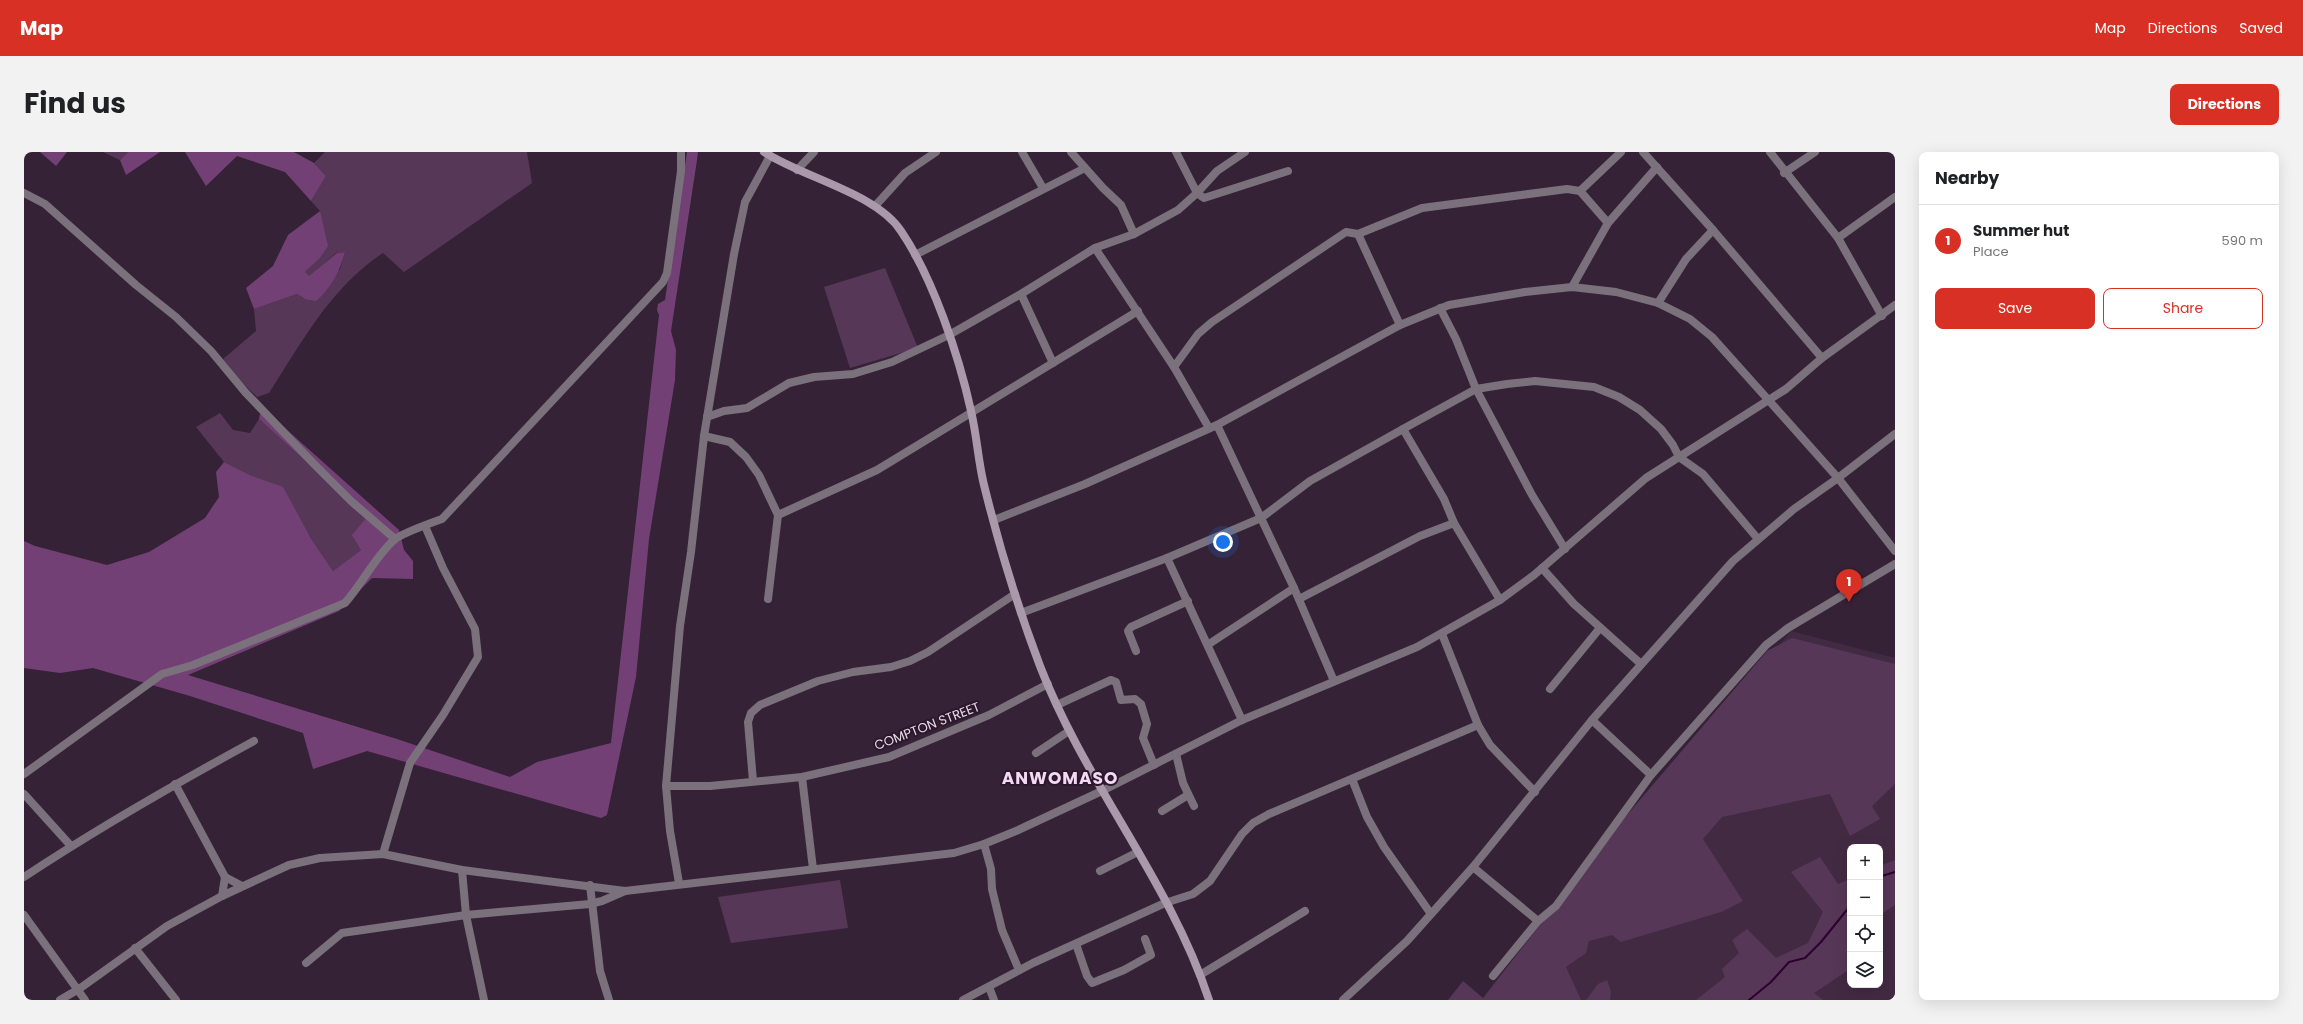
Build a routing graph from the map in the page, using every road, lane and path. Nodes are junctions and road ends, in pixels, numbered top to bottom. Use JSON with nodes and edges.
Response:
{"nodes":[{"id":1,"x":681,"y":152,"type":"edge"},
{"id":2,"x":814,"y":152,"type":"edge"},
{"id":3,"x":936,"y":152,"type":"edge"},
{"id":4,"x":1022,"y":152,"type":"edge"},
{"id":5,"x":1072,"y":152,"type":"edge"},
{"id":6,"x":1176,"y":152,"type":"edge"},
{"id":7,"x":1245,"y":152,"type":"edge"},
{"id":8,"x":1621,"y":152,"type":"edge"},
{"id":9,"x":1643,"y":152,"type":"edge"},
{"id":10,"x":1770,"y":152,"type":"edge"},
{"id":11,"x":1815,"y":152,"type":"edge"},
{"id":12,"x":767,"y":154,"type":"edge"},
{"id":13,"x":1657,"y":167,"type":"junction"},
{"id":14,"x":1085,"y":168,"type":"junction"},
{"id":15,"x":797,"y":170,"type":"junction"},
{"id":16,"x":1288,"y":171,"type":"dead end"},
{"id":17,"x":1784,"y":172,"type":"junction"},
{"id":18,"x":1043,"y":188,"type":"junction"},
{"id":19,"x":1580,"y":191,"type":"junction"},
{"id":20,"x":24,"y":192,"type":"edge"},
{"id":21,"x":1197,"y":193,"type":"junction"},
{"id":22,"x":1895,"y":197,"type":"edge"},
{"id":23,"x":876,"y":205,"type":"junction"},
{"id":24,"x":1608,"y":223,"type":"junction"},
{"id":25,"x":1713,"y":230,"type":"junction"},
{"id":26,"x":1134,"y":234,"type":"junction"},
{"id":27,"x":1358,"y":234,"type":"junction"},
{"id":28,"x":1838,"y":238,"type":"junction"},
{"id":29,"x":1096,"y":248,"type":"junction"},
{"id":30,"x":915,"y":255,"type":"junction"},
{"id":31,"x":1572,"y":287,"type":"junction"},
{"id":32,"x":1021,"y":294,"type":"junction"},
{"id":33,"x":1658,"y":302,"type":"junction"},
{"id":34,"x":1895,"y":305,"type":"edge"},
{"id":35,"x":1440,"y":308,"type":"junction"},
{"id":36,"x":1138,"y":311,"type":"junction"},
{"id":37,"x":1882,"y":316,"type":"junction"},
{"id":38,"x":1400,"y":325,"type":"junction"},
{"id":39,"x":949,"y":335,"type":"junction"},
{"id":40,"x":1822,"y":358,"type":"junction"},
{"id":41,"x":1053,"y":362,"type":"junction"},
{"id":42,"x":1174,"y":367,"type":"junction"},
{"id":43,"x":1476,"y":389,"type":"junction"},
{"id":44,"x":1769,"y":399,"type":"junction"},
{"id":45,"x":971,"y":411,"type":"junction"},
{"id":46,"x":707,"y":417,"type":"junction"},
{"id":47,"x":1213,"y":426,"type":"junction"},
{"id":48,"x":1403,"y":429,"type":"junction"},
{"id":49,"x":1895,"y":434,"type":"edge"},
{"id":50,"x":704,"y":436,"type":"junction"},
{"id":51,"x":1679,"y":457,"type":"junction"},
{"id":52,"x":1838,"y":478,"type":"junction"},
{"id":53,"x":778,"y":515,"type":"junction"},
{"id":54,"x":1261,"y":518,"type":"junction"},
{"id":55,"x":994,"y":520,"type":"junction"},
{"id":56,"x":1454,"y":523,"type":"junction"},
{"id":57,"x":425,"y":526,"type":"junction"},
{"id":58,"x":395,"y":539,"type":"junction"},
{"id":59,"x":1758,"y":539,"type":"junction"},
{"id":60,"x":1894,"y":548,"type":"edge"},
{"id":61,"x":1565,"y":549,"type":"junction"},
{"id":62,"x":1168,"y":558,"type":"junction"},
{"id":63,"x":1895,"y":564,"type":"edge"},
{"id":64,"x":1542,"y":568,"type":"junction"},
{"id":65,"x":1294,"y":588,"type":"junction"},
{"id":66,"x":1015,"y":594,"type":"junction"},
{"id":67,"x":1299,"y":599,"type":"junction"},
{"id":68,"x":768,"y":600,"type":"dead end"},
{"id":69,"x":1500,"y":600,"type":"junction"},
{"id":70,"x":1188,"y":601,"type":"junction"},
{"id":71,"x":1021,"y":613,"type":"junction"},
{"id":72,"x":1600,"y":628,"type":"junction"},
{"id":73,"x":1442,"y":634,"type":"junction"},
{"id":74,"x":1209,"y":644,"type":"junction"},
{"id":75,"x":1136,"y":651,"type":"dead end"},
{"id":76,"x":1641,"y":664,"type":"junction"},
{"id":77,"x":1334,"y":681,"type":"junction"},
{"id":78,"x":1048,"y":684,"type":"junction"},
{"id":79,"x":1550,"y":689,"type":"dead end"},
{"id":80,"x":1057,"y":705,"type":"junction"},
{"id":81,"x":1242,"y":720,"type":"junction"},
{"id":82,"x":1592,"y":720,"type":"junction"},
{"id":83,"x":1478,"y":725,"type":"junction"},
{"id":84,"x":1069,"y":731,"type":"junction"},
{"id":85,"x":254,"y":741,"type":"dead end"},
{"id":86,"x":1036,"y":753,"type":"dead end"},
{"id":87,"x":1176,"y":754,"type":"junction"},
{"id":88,"x":1154,"y":765,"type":"junction"},
{"id":89,"x":24,"y":774,"type":"edge"},
{"id":90,"x":1651,"y":775,"type":"junction"},
{"id":91,"x":802,"y":777,"type":"junction"},
{"id":92,"x":1352,"y":779,"type":"junction"},
{"id":93,"x":753,"y":781,"type":"junction"},
{"id":94,"x":175,"y":784,"type":"junction"},
{"id":95,"x":666,"y":786,"type":"junction"},
{"id":96,"x":1104,"y":790,"type":"junction"},
{"id":97,"x":1535,"y":792,"type":"junction"},
{"id":98,"x":24,"y":794,"type":"edge"},
{"id":99,"x":1188,"y":795,"type":"junction"},
{"id":100,"x":1194,"y":806,"type":"dead end"},
{"id":101,"x":1162,"y":811,"type":"dead end"},
{"id":102,"x":984,"y":844,"type":"junction"},
{"id":103,"x":70,"y":846,"type":"junction"},
{"id":104,"x":1138,"y":852,"type":"junction"},
{"id":105,"x":382,"y":854,"type":"junction"},
{"id":106,"x":1473,"y":867,"type":"junction"},
{"id":107,"x":813,"y":869,"type":"junction"},
{"id":108,"x":462,"y":870,"type":"junction"},
{"id":109,"x":1100,"y":870,"type":"dead end"},
{"id":110,"x":24,"y":877,"type":"edge"},
{"id":111,"x":225,"y":877,"type":"junction"},
{"id":112,"x":679,"y":883,"type":"junction"},
{"id":113,"x":590,"y":885,"type":"junction"},
{"id":114,"x":242,"y":886,"type":"junction"},
{"id":115,"x":625,"y":890,"type":"junction"},
{"id":116,"x":222,"y":896,"type":"junction"},
{"id":117,"x":1165,"y":903,"type":"junction"},
{"id":118,"x":590,"y":904,"type":"junction"},
{"id":119,"x":1305,"y":911,"type":"dead end"},
{"id":120,"x":1431,"y":914,"type":"junction"},
{"id":121,"x":24,"y":915,"type":"edge"},
{"id":122,"x":466,"y":915,"type":"junction"},
{"id":123,"x":1538,"y":921,"type":"junction"},
{"id":124,"x":1144,"y":939,"type":"dead end"},
{"id":125,"x":1076,"y":944,"type":"junction"},
{"id":126,"x":135,"y":948,"type":"junction"},
{"id":127,"x":306,"y":963,"type":"dead end"},
{"id":128,"x":1019,"y":970,"type":"junction"},
{"id":129,"x":1200,"y":975,"type":"junction"},
{"id":130,"x":1493,"y":976,"type":"dead end"},
{"id":131,"x":989,"y":987,"type":"junction"},
{"id":132,"x":79,"y":989,"type":"junction"},
{"id":133,"x":60,"y":1000,"type":"edge"},
{"id":134,"x":85,"y":1000,"type":"edge"},
{"id":135,"x":176,"y":1000,"type":"edge"},
{"id":136,"x":484,"y":1000,"type":"edge"},
{"id":137,"x":610,"y":1000,"type":"edge"},
{"id":138,"x":962,"y":1000,"type":"edge"},
{"id":139,"x":994,"y":1000,"type":"edge"},
{"id":140,"x":1209,"y":1000,"type":"edge"},
{"id":141,"x":1343,"y":1000,"type":"edge"}],
"edges":[{"from":1,"to":57,"type":"street"},
{"from":2,"to":15,"type":"street"},
{"from":3,"to":23,"type":"street"},
{"from":4,"to":18,"type":"street"},
{"from":5,"to":14,"type":"street"},
{"from":6,"to":21,"type":"street"},
{"from":7,"to":21,"type":"street"},
{"from":8,"to":19,"type":"street"},
{"from":9,"to":13,"type":"street"},
{"from":10,"to":17,"type":"street"},
{"from":11,"to":17,"type":"street"},
{"from":12,"to":15,"type":"street"},
{"from":12,"to":46,"type":"street"},
{"from":13,"to":24,"type":"street"},
{"from":13,"to":25,"type":"street"},
{"from":14,"to":18,"type":"street"},
{"from":14,"to":26,"type":"street"},
{"from":15,"to":23,"type":"street"},
{"from":16,"to":21,"type":"street"},
{"from":17,"to":28,"type":"street"},
{"from":18,"to":30,"type":"street"},
{"from":19,"to":24,"type":"street"},
{"from":19,"to":27,"type":"street"},
{"from":20,"to":58,"type":"street"},
{"from":21,"to":26,"type":"street"},
{"from":22,"to":28,"type":"street"},
{"from":23,"to":30,"type":"street"},
{"from":24,"to":31,"type":"street"},
{"from":25,"to":33,"type":"street"},
{"from":25,"to":40,"type":"street"},
{"from":26,"to":29,"type":"street"},
{"from":27,"to":38,"type":"street"},
{"from":27,"to":42,"type":"street"},
{"from":28,"to":37,"type":"street"},
{"from":29,"to":32,"type":"street"},
{"from":29,"to":36,"type":"street"},
{"from":30,"to":39,"type":"street"},
{"from":31,"to":33,"type":"street"},
{"from":31,"to":35,"type":"street"},
{"from":32,"to":39,"type":"street"},
{"from":32,"to":41,"type":"street"},
{"from":33,"to":44,"type":"street"},
{"from":34,"to":37,"type":"street"},
{"from":35,"to":38,"type":"street"},
{"from":35,"to":43,"type":"street"},
{"from":36,"to":41,"type":"street"},
{"from":36,"to":42,"type":"street"},
{"from":37,"to":40,"type":"street"},
{"from":38,"to":47,"type":"street"},
{"from":39,"to":45,"type":"street"},
{"from":39,"to":46,"type":"street"},
{"from":40,"to":44,"type":"street"},
{"from":41,"to":45,"type":"street"},
{"from":42,"to":47,"type":"street"},
{"from":43,"to":48,"type":"street"},
{"from":43,"to":51,"type":"street"},
{"from":43,"to":61,"type":"street"},
{"from":44,"to":51,"type":"street"},
{"from":44,"to":52,"type":"street"},
{"from":45,"to":53,"type":"street"},
{"from":45,"to":55,"type":"street"},
{"from":46,"to":50,"type":"street"},
{"from":47,"to":54,"type":"street"},
{"from":47,"to":55,"type":"street"},
{"from":48,"to":54,"type":"street"},
{"from":48,"to":56,"type":"street"},
{"from":49,"to":52,"type":"street"},
{"from":50,"to":53,"type":"street"},
{"from":50,"to":95,"type":"street"},
{"from":51,"to":59,"type":"street"},
{"from":51,"to":61,"type":"street"},
{"from":52,"to":59,"type":"street"},
{"from":52,"to":60,"type":"street"},
{"from":53,"to":68,"type":"street"},
{"from":54,"to":62,"type":"street"},
{"from":54,"to":65,"type":"street"},
{"from":55,"to":66,"type":"street"},
{"from":56,"to":67,"type":"street"},
{"from":56,"to":69,"type":"street"},
{"from":57,"to":58,"type":"street"},
{"from":57,"to":105,"type":"street"},
{"from":58,"to":89,"type":"street"},
{"from":59,"to":76,"type":"street"},
{"from":61,"to":64,"type":"street"},
{"from":62,"to":70,"type":"street"},
{"from":62,"to":71,"type":"street"},
{"from":63,"to":90,"type":"street"},
{"from":64,"to":69,"type":"street"},
{"from":64,"to":72,"type":"street"},
{"from":65,"to":67,"type":"street"},
{"from":65,"to":74,"type":"street"},
{"from":66,"to":71,"type":"street"},
{"from":66,"to":93,"type":"street"},
{"from":67,"to":77,"type":"street"},
{"from":69,"to":73,"type":"street"},
{"from":70,"to":74,"type":"street"},
{"from":70,"to":75,"type":"street"},
{"from":71,"to":78,"type":"street"},
{"from":72,"to":76,"type":"street"},
{"from":72,"to":79,"type":"street"},
{"from":73,"to":77,"type":"street"},
{"from":73,"to":83,"type":"street"},
{"from":74,"to":81,"type":"street"},
{"from":76,"to":82,"type":"street"},
{"from":77,"to":81,"type":"street"},
{"from":78,"to":80,"type":"street"},
{"from":78,"to":91,"type":"street","name":"COMPTON STREET"},
{"from":80,"to":84,"type":"street"},
{"from":80,"to":88,"type":"street"},
{"from":81,"to":87,"type":"street"},
{"from":82,"to":90,"type":"street"},
{"from":82,"to":97,"type":"street"},
{"from":83,"to":92,"type":"street"},
{"from":83,"to":97,"type":"street"},
{"from":84,"to":86,"type":"street"},
{"from":84,"to":96,"type":"street"},
{"from":85,"to":94,"type":"street"},
{"from":87,"to":88,"type":"street"},
{"from":87,"to":99,"type":"street"},
{"from":88,"to":96,"type":"street"},
{"from":90,"to":123,"type":"street"},
{"from":91,"to":93,"type":"street","name":"COMPTON STREET"},
{"from":91,"to":107,"type":"street"},
{"from":92,"to":117,"type":"street"},
{"from":92,"to":120,"type":"street"},
{"from":93,"to":95,"type":"street","name":"COMPTON STREET"},
{"from":94,"to":103,"type":"street"},
{"from":94,"to":111,"type":"street"},
{"from":95,"to":112,"type":"street"},
{"from":96,"to":102,"type":"street"},
{"from":96,"to":104,"type":"street"},
{"from":97,"to":106,"type":"street"},
{"from":98,"to":103,"type":"street"},
{"from":99,"to":100,"type":"street"},
{"from":99,"to":101,"type":"street"},
{"from":102,"to":107,"type":"street"},
{"from":102,"to":128,"type":"street"},
{"from":103,"to":110,"type":"street"},
{"from":104,"to":109,"type":"street"},
{"from":104,"to":117,"type":"street"},
{"from":105,"to":108,"type":"street"},
{"from":105,"to":114,"type":"street"},
{"from":106,"to":120,"type":"street"},
{"from":106,"to":123,"type":"street"},
{"from":107,"to":112,"type":"street"},
{"from":108,"to":113,"type":"street"},
{"from":108,"to":122,"type":"street"},
{"from":111,"to":114,"type":"street"},
{"from":111,"to":116,"type":"street"},
{"from":112,"to":115,"type":"street"},
{"from":113,"to":115,"type":"street"},
{"from":113,"to":118,"type":"street"},
{"from":114,"to":116,"type":"street"},
{"from":115,"to":118,"type":"street"},
{"from":116,"to":126,"type":"street"},
{"from":117,"to":125,"type":"street"},
{"from":117,"to":129,"type":"street"},
{"from":118,"to":122,"type":"street"},
{"from":118,"to":137,"type":"street"},
{"from":119,"to":129,"type":"street"},
{"from":120,"to":141,"type":"street"},
{"from":121,"to":132,"type":"street"},
{"from":122,"to":127,"type":"street"},
{"from":122,"to":136,"type":"street"},
{"from":123,"to":130,"type":"street"},
{"from":124,"to":125,"type":"street"},
{"from":125,"to":128,"type":"street"},
{"from":126,"to":132,"type":"street"},
{"from":126,"to":135,"type":"street"},
{"from":128,"to":131,"type":"street"},
{"from":129,"to":140,"type":"street"},
{"from":131,"to":138,"type":"street"},
{"from":131,"to":139,"type":"street"},
{"from":132,"to":133,"type":"street"},
{"from":132,"to":134,"type":"street"}]}
